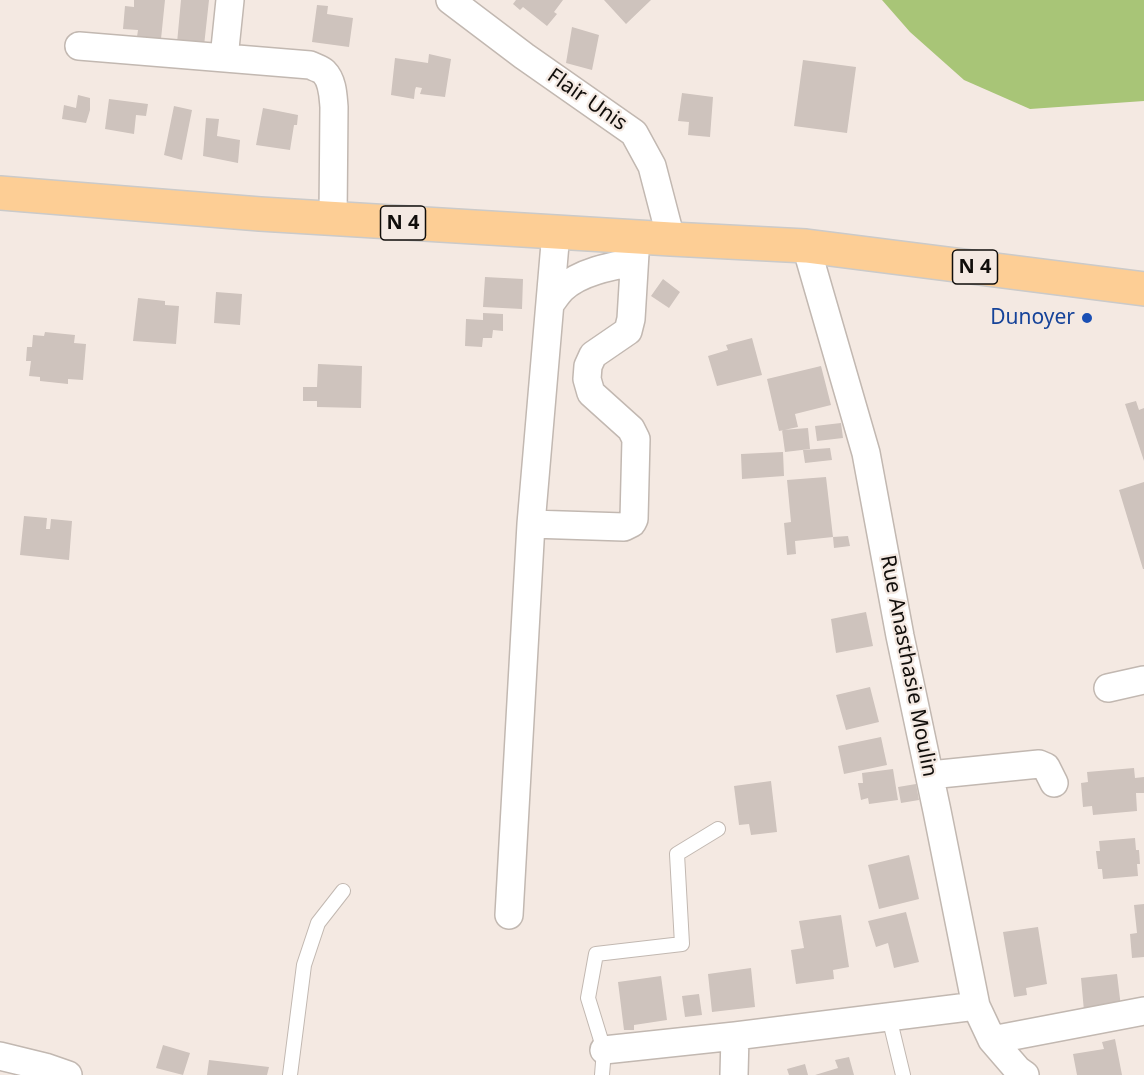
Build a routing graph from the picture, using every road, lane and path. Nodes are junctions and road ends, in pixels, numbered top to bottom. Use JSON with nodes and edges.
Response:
{"nodes":[{"id":1,"x":230,"y":0,"type":"edge"},
{"id":2,"x":450,"y":0,"type":"edge"},
{"id":3,"x":79,"y":46,"type":"dead end"},
{"id":4,"x":224,"y":58,"type":"junction"},
{"id":5,"x":0,"y":193,"type":"edge"},
{"id":6,"x":333,"y":218,"type":"junction"},
{"id":7,"x":556,"y":232,"type":"junction"},
{"id":8,"x":671,"y":239,"type":"junction"},
{"id":9,"x":806,"y":246,"type":"junction"},
{"id":10,"x":635,"y":250,"type":"junction"},
{"id":11,"x":1144,"y":289,"type":"edge"},
{"id":12,"x":550,"y":303,"type":"junction"},
{"id":13,"x":531,"y":524,"type":"junction"},
{"id":14,"x":1144,"y":680,"type":"edge"},
{"id":15,"x":1108,"y":688,"type":"dead end"},
{"id":16,"x":930,"y":775,"type":"junction"},
{"id":17,"x":1054,"y":783,"type":"dead end"},
{"id":18,"x":718,"y":829,"type":"dead end"},
{"id":19,"x":343,"y":891,"type":"dead end"},
{"id":20,"x":509,"y":915,"type":"dead end"},
{"id":21,"x":976,"y":1006,"type":"junction"},
{"id":22,"x":1144,"y":1011,"type":"edge"},
{"id":23,"x":889,"y":1017,"type":"junction"},
{"id":24,"x":735,"y":1036,"type":"junction"},
{"id":25,"x":992,"y":1040,"type":"junction"},
{"id":26,"x":0,"y":1056,"type":"edge"},
{"id":27,"x":603,"y":1063,"type":"edge"},
{"id":28,"x":68,"y":1075,"type":"edge"},
{"id":29,"x":290,"y":1075,"type":"edge"},
{"id":30,"x":734,"y":1075,"type":"edge"},
{"id":31,"x":903,"y":1075,"type":"edge"},
{"id":32,"x":1025,"y":1075,"type":"edge"}],
"edges":[{"from":1,"to":4,"type":"street"},
{"from":2,"to":8,"type":"street","name":"Flair Unis"},
{"from":3,"to":4,"type":"street"},
{"from":4,"to":6,"type":"street"},
{"from":5,"to":6,"type":"main road","number":"N 4"},
{"from":6,"to":7,"type":"main road","number":"N 4"},
{"from":7,"to":10,"type":"main road","number":"N 4"},
{"from":7,"to":12,"type":"street"},
{"from":8,"to":9,"type":"main road","number":"N 4"},
{"from":8,"to":10,"type":"main road","number":"N 4"},
{"from":9,"to":11,"type":"main road","number":"N 4"},
{"from":9,"to":16,"type":"street","name":"Rue Anasthasie Moulin"},
{"from":10,"to":12,"type":"street"},
{"from":10,"to":13,"type":"street"},
{"from":12,"to":13,"type":"street"},
{"from":13,"to":20,"type":"street"},
{"from":14,"to":15,"type":"street"},
{"from":16,"to":17,"type":"street"},
{"from":16,"to":21,"type":"street","name":"Rue Anasthasie Moulin"},
{"from":18,"to":27,"type":"lane"},
{"from":19,"to":29,"type":"lane"},
{"from":21,"to":23,"type":"street"},
{"from":21,"to":25,"type":"street","name":"Rue Anasthasie Moulin"},
{"from":22,"to":25,"type":"street"},
{"from":23,"to":24,"type":"street"},
{"from":23,"to":31,"type":"lane"},
{"from":24,"to":27,"type":"street"},
{"from":24,"to":30,"type":"street"},
{"from":25,"to":32,"type":"street","name":"Rue Anasthasie Moulin"},
{"from":26,"to":28,"type":"street"}]}
